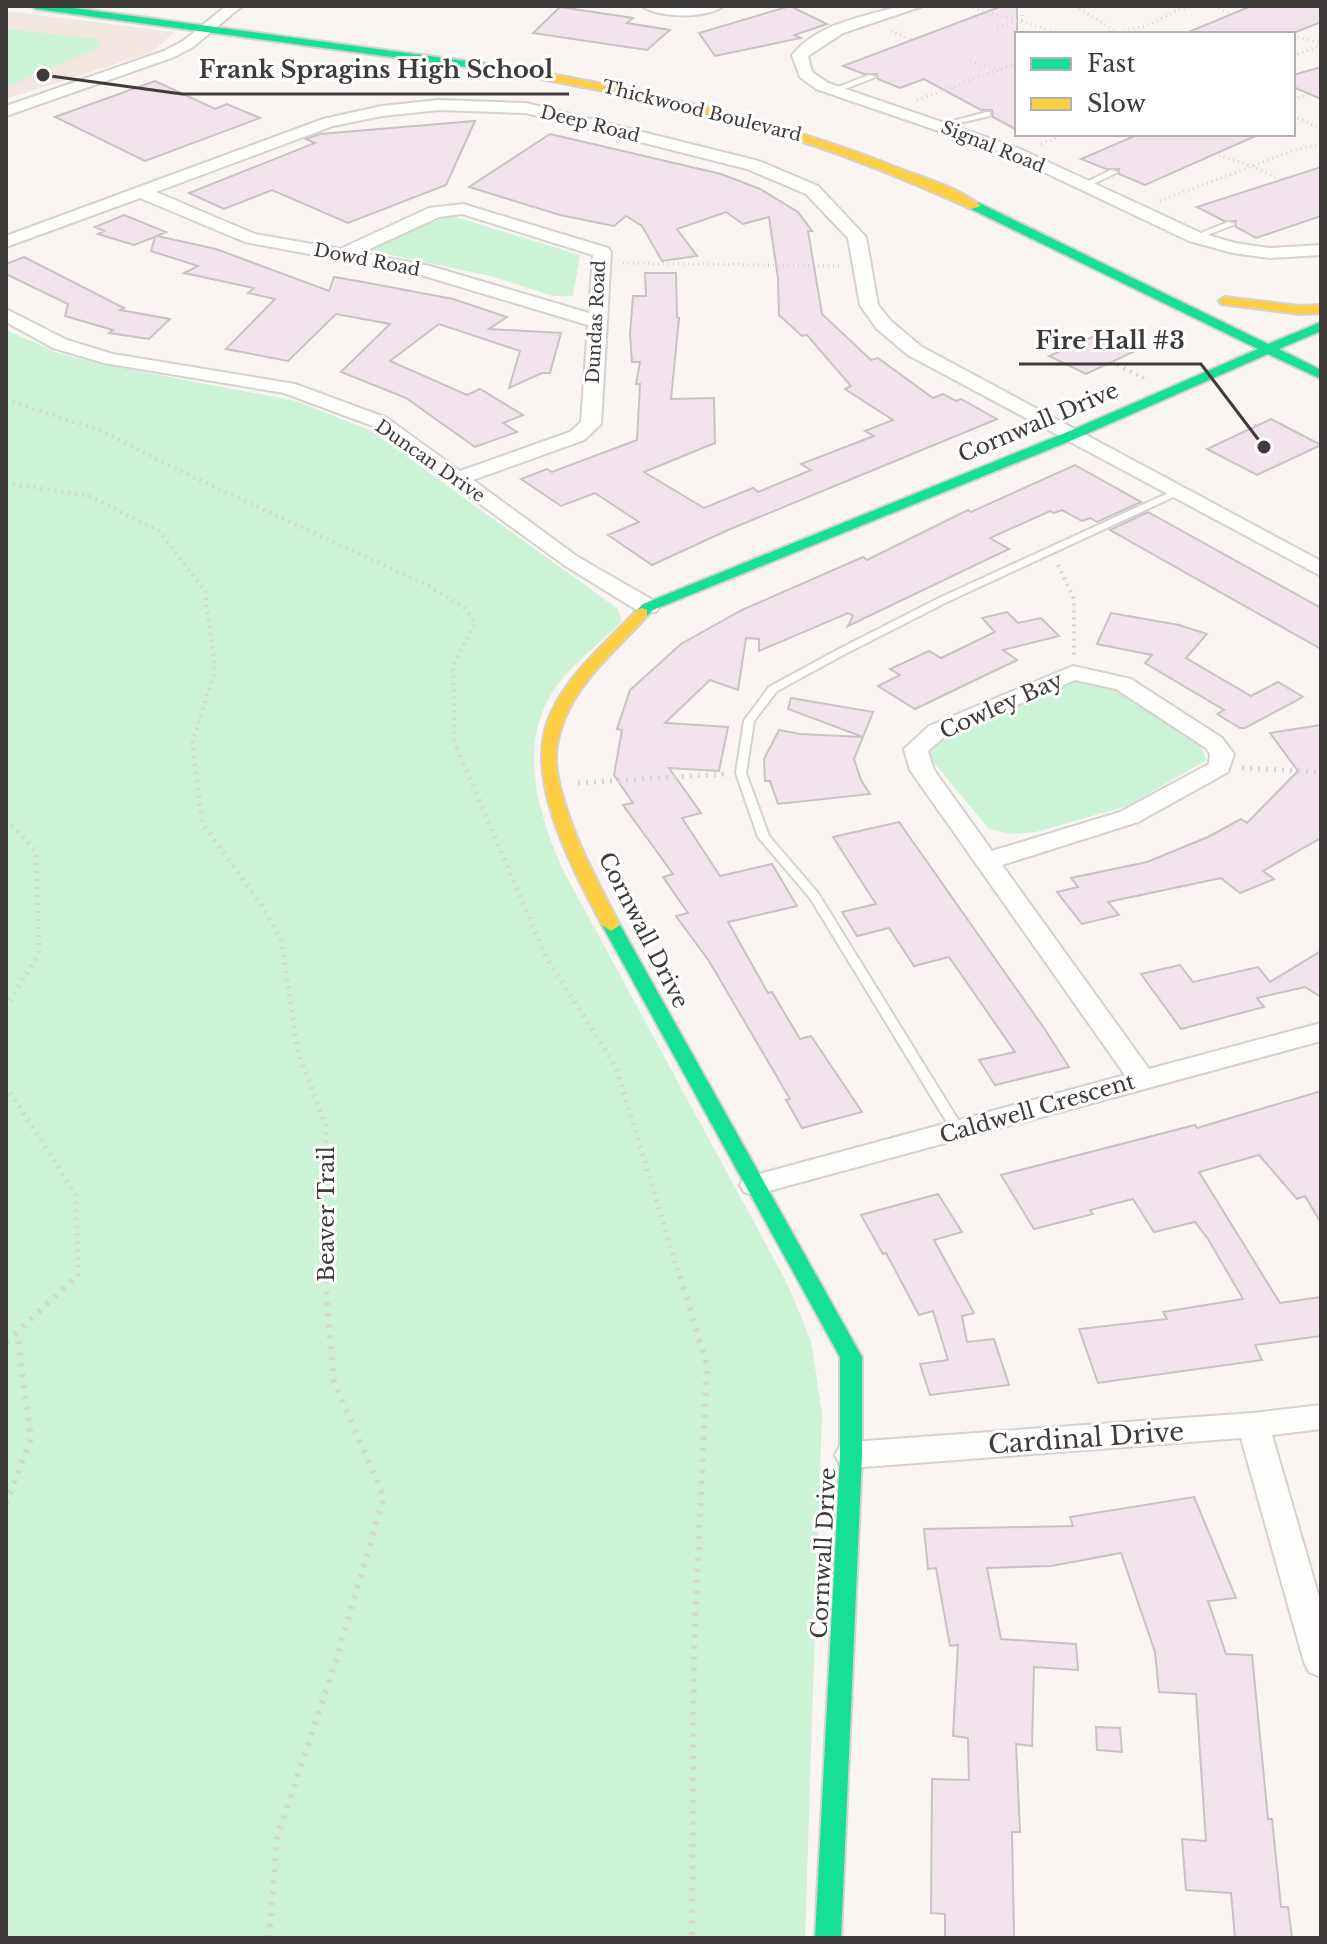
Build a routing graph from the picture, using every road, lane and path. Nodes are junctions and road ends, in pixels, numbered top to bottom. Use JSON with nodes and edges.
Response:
{"nodes":[{"id":1,"x":36,"y":6,"type":"edge"},
{"id":2,"x":137,"y":6,"type":"edge"},
{"id":3,"x":649,"y":6,"type":"edge"},
{"id":4,"x":716,"y":6,"type":"edge"},
{"id":5,"x":916,"y":6,"type":"edge"},
{"id":6,"x":968,"y":6,"type":"edge"},
{"id":7,"x":1075,"y":6,"type":"edge"},
{"id":8,"x":1193,"y":6,"type":"edge"},
{"id":9,"x":1214,"y":6,"type":"edge"},
{"id":10,"x":172,"y":8,"type":"edge"},
{"id":11,"x":1022,"y":13,"type":"dead end"},
{"id":12,"x":1232,"y":14,"type":"dead end"},
{"id":13,"x":221,"y":17,"type":"edge"},
{"id":14,"x":1022,"y":20,"type":"junction"},
{"id":15,"x":997,"y":27,"type":"dead end"},
{"id":16,"x":1056,"y":32,"type":"edge"},
{"id":17,"x":1114,"y":32,"type":"edge"},
{"id":18,"x":1124,"y":32,"type":"edge"},
{"id":19,"x":1295,"y":37,"type":"edge"},
{"id":20,"x":1321,"y":44,"type":"edge"},
{"id":21,"x":1295,"y":55,"type":"edge"},
{"id":22,"x":970,"y":61,"type":"dead end"},
{"id":23,"x":1015,"y":64,"type":"edge"},
{"id":24,"x":996,"y":70,"type":"junction"},
{"id":25,"x":872,"y":77,"type":"dead end"},
{"id":26,"x":834,"y":90,"type":"junction"},
{"id":27,"x":1308,"y":95,"type":"dead end"},
{"id":28,"x":1295,"y":98,"type":"edge"},
{"id":29,"x":897,"y":110,"type":"junction"},
{"id":30,"x":6,"y":111,"type":"edge"},
{"id":31,"x":987,"y":114,"type":"dead end"},
{"id":32,"x":1295,"y":117,"type":"edge"},
{"id":33,"x":941,"y":125,"type":"junction"},
{"id":34,"x":832,"y":128,"type":"dead end"},
{"id":35,"x":1321,"y":128,"type":"edge"},
{"id":36,"x":1321,"y":144,"type":"edge"},
{"id":37,"x":1214,"y":154,"type":"dead end"},
{"id":38,"x":1252,"y":166,"type":"junction"},
{"id":39,"x":1114,"y":172,"type":"dead end"},
{"id":40,"x":1281,"y":180,"type":"dead end"},
{"id":41,"x":1084,"y":185,"type":"junction"},
{"id":42,"x":141,"y":192,"type":"junction"},
{"id":43,"x":1136,"y":209,"type":"junction"},
{"id":44,"x":1231,"y":224,"type":"dead end"},
{"id":45,"x":1195,"y":237,"type":"junction"},
{"id":46,"x":6,"y":242,"type":"edge"},
{"id":47,"x":1321,"y":250,"type":"edge"},
{"id":48,"x":342,"y":255,"type":"junction"},
{"id":49,"x":602,"y":263,"type":"junction"},
{"id":50,"x":863,"y":267,"type":"junction"},
{"id":51,"x":1162,"y":297,"type":"junction"},
{"id":52,"x":1321,"y":309,"type":"edge"},
{"id":53,"x":6,"y":315,"type":"edge"},
{"id":54,"x":595,"y":321,"type":"junction"},
{"id":55,"x":1321,"y":326,"type":"edge"},
{"id":56,"x":1297,"y":336,"type":"junction"},
{"id":57,"x":1321,"y":347,"type":"edge"},
{"id":58,"x":1268,"y":349,"type":"junction"},
{"id":59,"x":1207,"y":359,"type":"junction"},
{"id":60,"x":1111,"y":362,"type":"dead end"},
{"id":61,"x":1321,"y":377,"type":"edge"},
{"id":62,"x":1170,"y":391,"type":"junction"},
{"id":63,"x":6,"y":400,"type":"edge"},
{"id":64,"x":1070,"y":436,"type":"junction"},
{"id":65,"x":457,"y":479,"type":"junction"},
{"id":66,"x":6,"y":483,"type":"edge"},
{"id":67,"x":1177,"y":492,"type":"junction"},
{"id":68,"x":1051,"y":550,"type":"junction"},
{"id":69,"x":1321,"y":570,"type":"edge"},
{"id":70,"x":648,"y":607,"type":"junction"},
{"id":71,"x":1073,"y":673,"type":"junction"},
{"id":72,"x":1220,"y":767,"type":"junction"},
{"id":73,"x":1321,"y":772,"type":"edge"},
{"id":74,"x":741,"y":773,"type":"junction"},
{"id":75,"x":552,"y":785,"type":"junction"},
{"id":76,"x":6,"y":819,"type":"edge"},
{"id":77,"x":987,"y":861,"type":"junction"},
{"id":78,"x":6,"y":1006,"type":"edge"},
{"id":79,"x":1321,"y":1032,"type":"edge"},
{"id":80,"x":1141,"y":1078,"type":"junction"},
{"id":81,"x":6,"y":1086,"type":"edge"},
{"id":82,"x":959,"y":1131,"type":"junction"},
{"id":83,"x":754,"y":1185,"type":"junction"},
{"id":84,"x":16,"y":1333,"type":"junction"},
{"id":85,"x":6,"y":1342,"type":"edge"},
{"id":86,"x":1321,"y":1417,"type":"edge"},
{"id":87,"x":1253,"y":1425,"type":"junction"},
{"id":88,"x":851,"y":1455,"type":"junction"},
{"id":89,"x":6,"y":1504,"type":"edge"},
{"id":90,"x":1321,"y":1662,"type":"edge"},
{"id":91,"x":269,"y":1938,"type":"edge"},
{"id":92,"x":692,"y":1938,"type":"edge"},
{"id":93,"x":828,"y":1938,"type":"edge"}],
"edges":[{"from":1,"to":13,"type":"main road","name":"Thickwood Boulevard"},
{"from":2,"to":10,"type":"main road","name":"Thickwood Boulevard"},
{"from":3,"to":4,"type":"street"},
{"from":5,"to":26,"type":"street","name":"Signal Road"},
{"from":6,"to":14,"type":"path"},
{"from":7,"to":17,"type":"path"},
{"from":8,"to":18,"type":"path"},
{"from":9,"to":12,"type":"path"},
{"from":10,"to":13,"type":"main road","name":"Thickwood Boulevard"},
{"from":11,"to":14,"type":"path"},
{"from":13,"to":30,"type":"street"},
{"from":13,"to":34,"type":"main road","name":"Thickwood Boulevard"},
{"from":13,"to":51,"type":"main road","name":"Thickwood Boulevard"},
{"from":14,"to":15,"type":"path"},
{"from":14,"to":16,"type":"path"},
{"from":19,"to":20,"type":"path"},
{"from":20,"to":21,"type":"path"},
{"from":22,"to":24,"type":"path"},
{"from":23,"to":24,"type":"path"},
{"from":24,"to":29,"type":"path"},
{"from":25,"to":26,"type":"lane"},
{"from":26,"to":29,"type":"street","name":"Signal Road"},
{"from":27,"to":28,"type":"path"},
{"from":29,"to":33,"type":"street","name":"Signal Road"},
{"from":31,"to":33,"type":"lane"},
{"from":32,"to":35,"type":"path"},
{"from":33,"to":41,"type":"street","name":"Signal Road"},
{"from":36,"to":38,"type":"path"},
{"from":37,"to":38,"type":"path"},
{"from":38,"to":40,"type":"path"},
{"from":38,"to":43,"type":"path"},
{"from":39,"to":41,"type":"lane"},
{"from":41,"to":43,"type":"street","name":"Signal Road"},
{"from":42,"to":46,"type":"street","name":"Deep Road"},
{"from":42,"to":48,"type":"street","name":"Dowd Road"},
{"from":42,"to":50,"type":"street","name":"Deep Road"},
{"from":43,"to":45,"type":"street","name":"Signal Road"},
{"from":44,"to":45,"type":"lane"},
{"from":45,"to":47,"type":"street","name":"Signal Road"},
{"from":48,"to":49,"type":"street","name":"Dundas Road"},
{"from":48,"to":54,"type":"street","name":"Dowd Road"},
{"from":49,"to":50,"type":"path"},
{"from":49,"to":54,"type":"street","name":"Dundas Road"},
{"from":50,"to":64,"type":"street","name":"Deep Road"},
{"from":51,"to":58,"type":"main road","name":"Thickwood Boulevard"},
{"from":51,"to":59,"type":"main road"},
{"from":52,"to":56,"type":"main road"},
{"from":53,"to":65,"type":"street","name":"Duncan Drive"},
{"from":54,"to":65,"type":"street","name":"Dundas Road"},
{"from":55,"to":56,"type":"main road"},
{"from":56,"to":57,"type":"main road"},
{"from":56,"to":58,"type":"main road","name":"Cornwall Drive"},
{"from":58,"to":59,"type":"main road","name":"Cornwall Drive"},
{"from":58,"to":61,"type":"main road","name":"Thickwood Boulevard"},
{"from":59,"to":61,"type":"main road"},
{"from":59,"to":62,"type":"main road","name":"Cornwall Drive"},
{"from":60,"to":62,"type":"path"},
{"from":62,"to":64,"type":"main road","name":"Cornwall Drive"},
{"from":63,"to":92,"type":"path"},
{"from":64,"to":67,"type":"street"},
{"from":64,"to":70,"type":"main road","name":"Cornwall Drive"},
{"from":65,"to":70,"type":"street","name":"Duncan Drive"},
{"from":66,"to":91,"type":"path","name":"Beaver Trail"},
{"from":67,"to":68,"type":"lane"},
{"from":67,"to":69,"type":"street"},
{"from":68,"to":71,"type":"path"},
{"from":68,"to":74,"type":"lane"},
{"from":70,"to":75,"type":"main road","name":"Cornwall Drive"},
{"from":71,"to":72,"type":"street","name":"Cowley Bay"},
{"from":71,"to":77,"type":"street","name":"Cowley Bay"},
{"from":72,"to":73,"type":"path"},
{"from":72,"to":77,"type":"street"},
{"from":74,"to":75,"type":"path"},
{"from":74,"to":82,"type":"lane"},
{"from":75,"to":83,"type":"main road","name":"Cornwall Drive"},
{"from":76,"to":78,"type":"path"},
{"from":77,"to":80,"type":"street","name":"Cowley Bay"},
{"from":79,"to":80,"type":"street","name":"Caldwell Crescent"},
{"from":80,"to":82,"type":"street","name":"Caldwell Crescent"},
{"from":81,"to":84,"type":"path"},
{"from":82,"to":83,"type":"street","name":"Caldwell Crescent"},
{"from":83,"to":88,"type":"main road","name":"Cornwall Drive"},
{"from":84,"to":85,"type":"path"},
{"from":84,"to":89,"type":"path"},
{"from":86,"to":87,"type":"street","name":"Cardinal Drive"},
{"from":87,"to":88,"type":"street","name":"Cardinal Drive"},
{"from":87,"to":90,"type":"street"},
{"from":88,"to":93,"type":"main road","name":"Cornwall Drive"}]}
